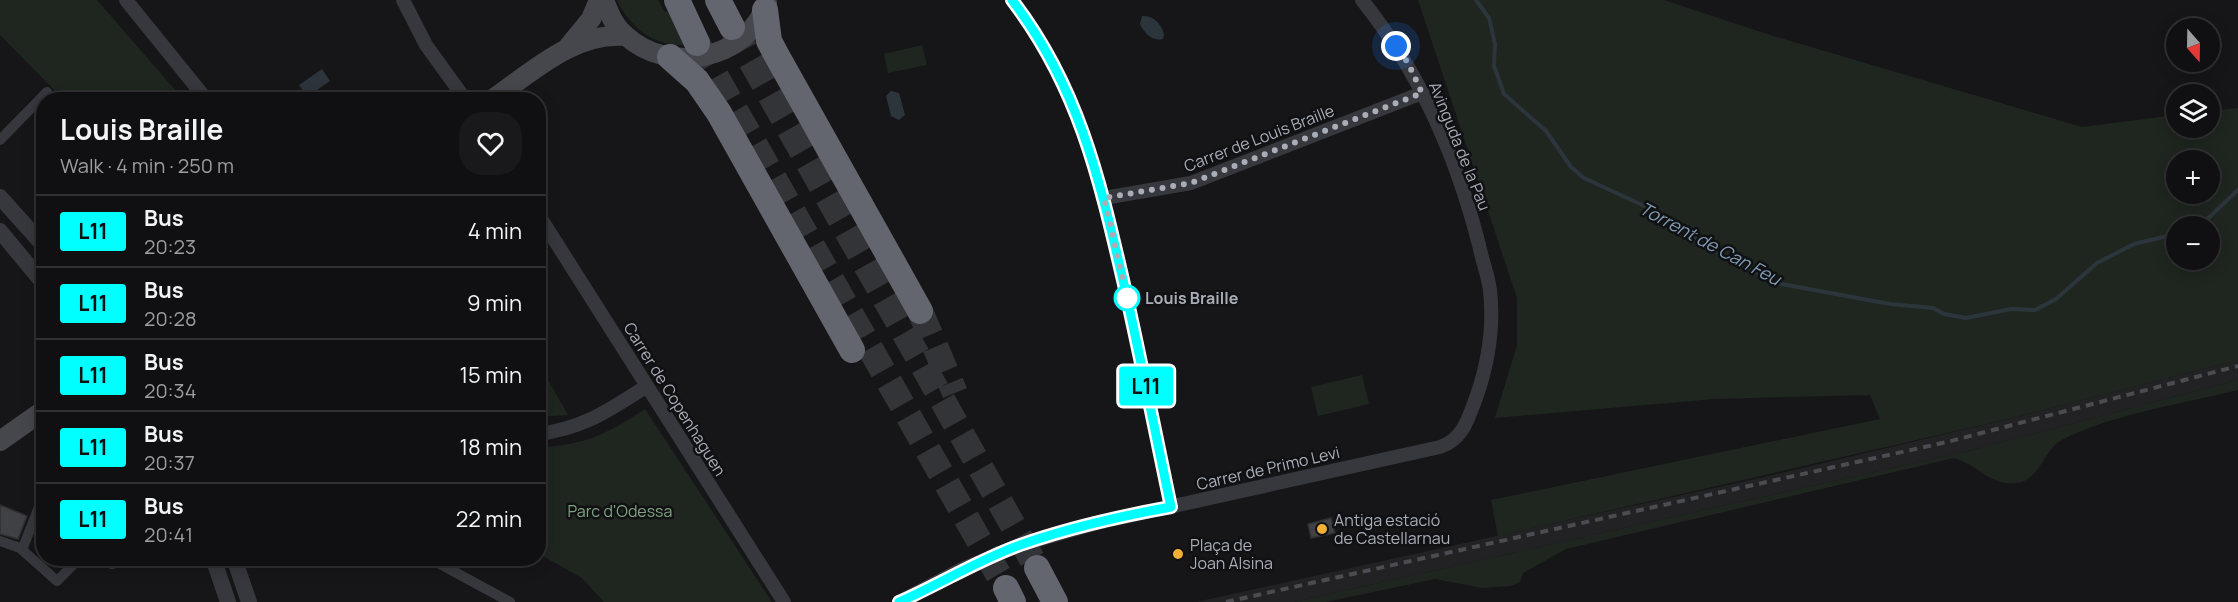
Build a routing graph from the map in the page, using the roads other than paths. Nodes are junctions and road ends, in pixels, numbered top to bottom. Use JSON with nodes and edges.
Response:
{"nodes":[{"id":1,"x":126,"y":0,"type":"edge"},
{"id":2,"x":403,"y":0,"type":"edge"},
{"id":3,"x":599,"y":0,"type":"edge"},
{"id":4,"x":604,"y":0,"type":"edge"},
{"id":5,"x":677,"y":0,"type":"edge"},
{"id":6,"x":718,"y":0,"type":"edge"},
{"id":7,"x":1012,"y":0,"type":"edge"},
{"id":8,"x":1362,"y":0,"type":"edge"},
{"id":9,"x":755,"y":16,"type":"edge"},
{"id":10,"x":625,"y":36,"type":"junction"},
{"id":11,"x":566,"y":49,"type":"junction"},
{"id":12,"x":687,"y":53,"type":"junction"},
{"id":13,"x":200,"y":92,"type":"edge"},
{"id":14,"x":460,"y":92,"type":"edge"},
{"id":15,"x":503,"y":92,"type":"edge"},
{"id":16,"x":1422,"y":93,"type":"junction"},
{"id":17,"x":36,"y":103,"type":"edge"},
{"id":18,"x":0,"y":140,"type":"edge"},
{"id":19,"x":0,"y":197,"type":"edge"},
{"id":20,"x":1104,"y":198,"type":"junction"},
{"id":21,"x":546,"y":227,"type":"edge"},
{"id":22,"x":0,"y":231,"type":"edge"},
{"id":23,"x":36,"y":237,"type":"edge"},
{"id":24,"x":36,"y":274,"type":"edge"},
{"id":25,"x":920,"y":311,"type":"tunnel mouth"},
{"id":26,"x":852,"y":350,"type":"dead end"},
{"id":27,"x":647,"y":386,"type":"junction"},
{"id":28,"x":36,"y":415,"type":"edge"},
{"id":29,"x":36,"y":423,"type":"edge"},
{"id":30,"x":546,"y":433,"type":"edge"},
{"id":31,"x":2,"y":438,"type":"edge"},
{"id":32,"x":1440,"y":447,"type":"joint"},
{"id":33,"x":1171,"y":507,"type":"junction"},
{"id":34,"x":36,"y":514,"type":"edge"},
{"id":35,"x":0,"y":541,"type":"edge"},
{"id":36,"x":22,"y":550,"type":"junction"},
{"id":37,"x":36,"y":562,"type":"edge"},
{"id":38,"x":40,"y":566,"type":"edge"},
{"id":39,"x":72,"y":566,"type":"edge"},
{"id":40,"x":216,"y":566,"type":"edge"},
{"id":41,"x":237,"y":566,"type":"edge"},
{"id":42,"x":444,"y":566,"type":"edge"},
{"id":43,"x":1036,"y":568,"type":"tunnel mouth"},
{"id":44,"x":902,"y":601,"type":"edge"},
{"id":45,"x":228,"y":602,"type":"edge"},
{"id":46,"x":249,"y":602,"type":"edge"},
{"id":47,"x":510,"y":602,"type":"edge"},
{"id":48,"x":784,"y":602,"type":"edge"},
{"id":49,"x":1055,"y":602,"type":"edge"}],
"edges":[{"from":1,"to":13,"type":"street"},
{"from":2,"to":14,"type":"street"},
{"from":3,"to":11,"type":"main road"},
{"from":4,"to":10,"type":"main road"},
{"from":5,"to":12,"type":"highway"},
{"from":6,"to":9,"type":"highway"},
{"from":7,"to":20,"type":"street"},
{"from":8,"to":16,"type":"street","name":"Avinguda de la Pau"},
{"from":9,"to":12,"type":"main road"},
{"from":9,"to":25,"type":"highway"},
{"from":10,"to":11,"type":"main road"},
{"from":10,"to":12,"type":"main road"},
{"from":11,"to":15,"type":"main road"},
{"from":12,"to":26,"type":"highway"},
{"from":16,"to":20,"type":"street","name":"Carrer de Louis Braille"},
{"from":16,"to":32,"type":"street","name":"Avinguda de la Pau"},
{"from":17,"to":18,"type":"street"},
{"from":19,"to":23,"type":"street"},
{"from":20,"to":33,"type":"street"},
{"from":21,"to":27,"type":"street","name":"Carrer de Copenhaguen"},
{"from":22,"to":24,"type":"street"},
{"from":27,"to":30,"type":"street"},
{"from":27,"to":48,"type":"street","name":"Carrer de Copenhaguen"},
{"from":28,"to":31,"type":"main road"},
{"from":29,"to":31,"type":"main road"},
{"from":32,"to":33,"type":"street","name":"Carrer de Primo Levi"},
{"from":33,"to":44,"type":"street","name":"Carrer de Primo Levi"},
{"from":34,"to":36,"type":"street"},
{"from":35,"to":36,"type":"street"},
{"from":36,"to":37,"type":"street"},
{"from":38,"to":39,"type":"street"},
{"from":40,"to":45,"type":"street"},
{"from":41,"to":46,"type":"street"},
{"from":42,"to":47,"type":"street"},
{"from":43,"to":49,"type":"highway"}]}
